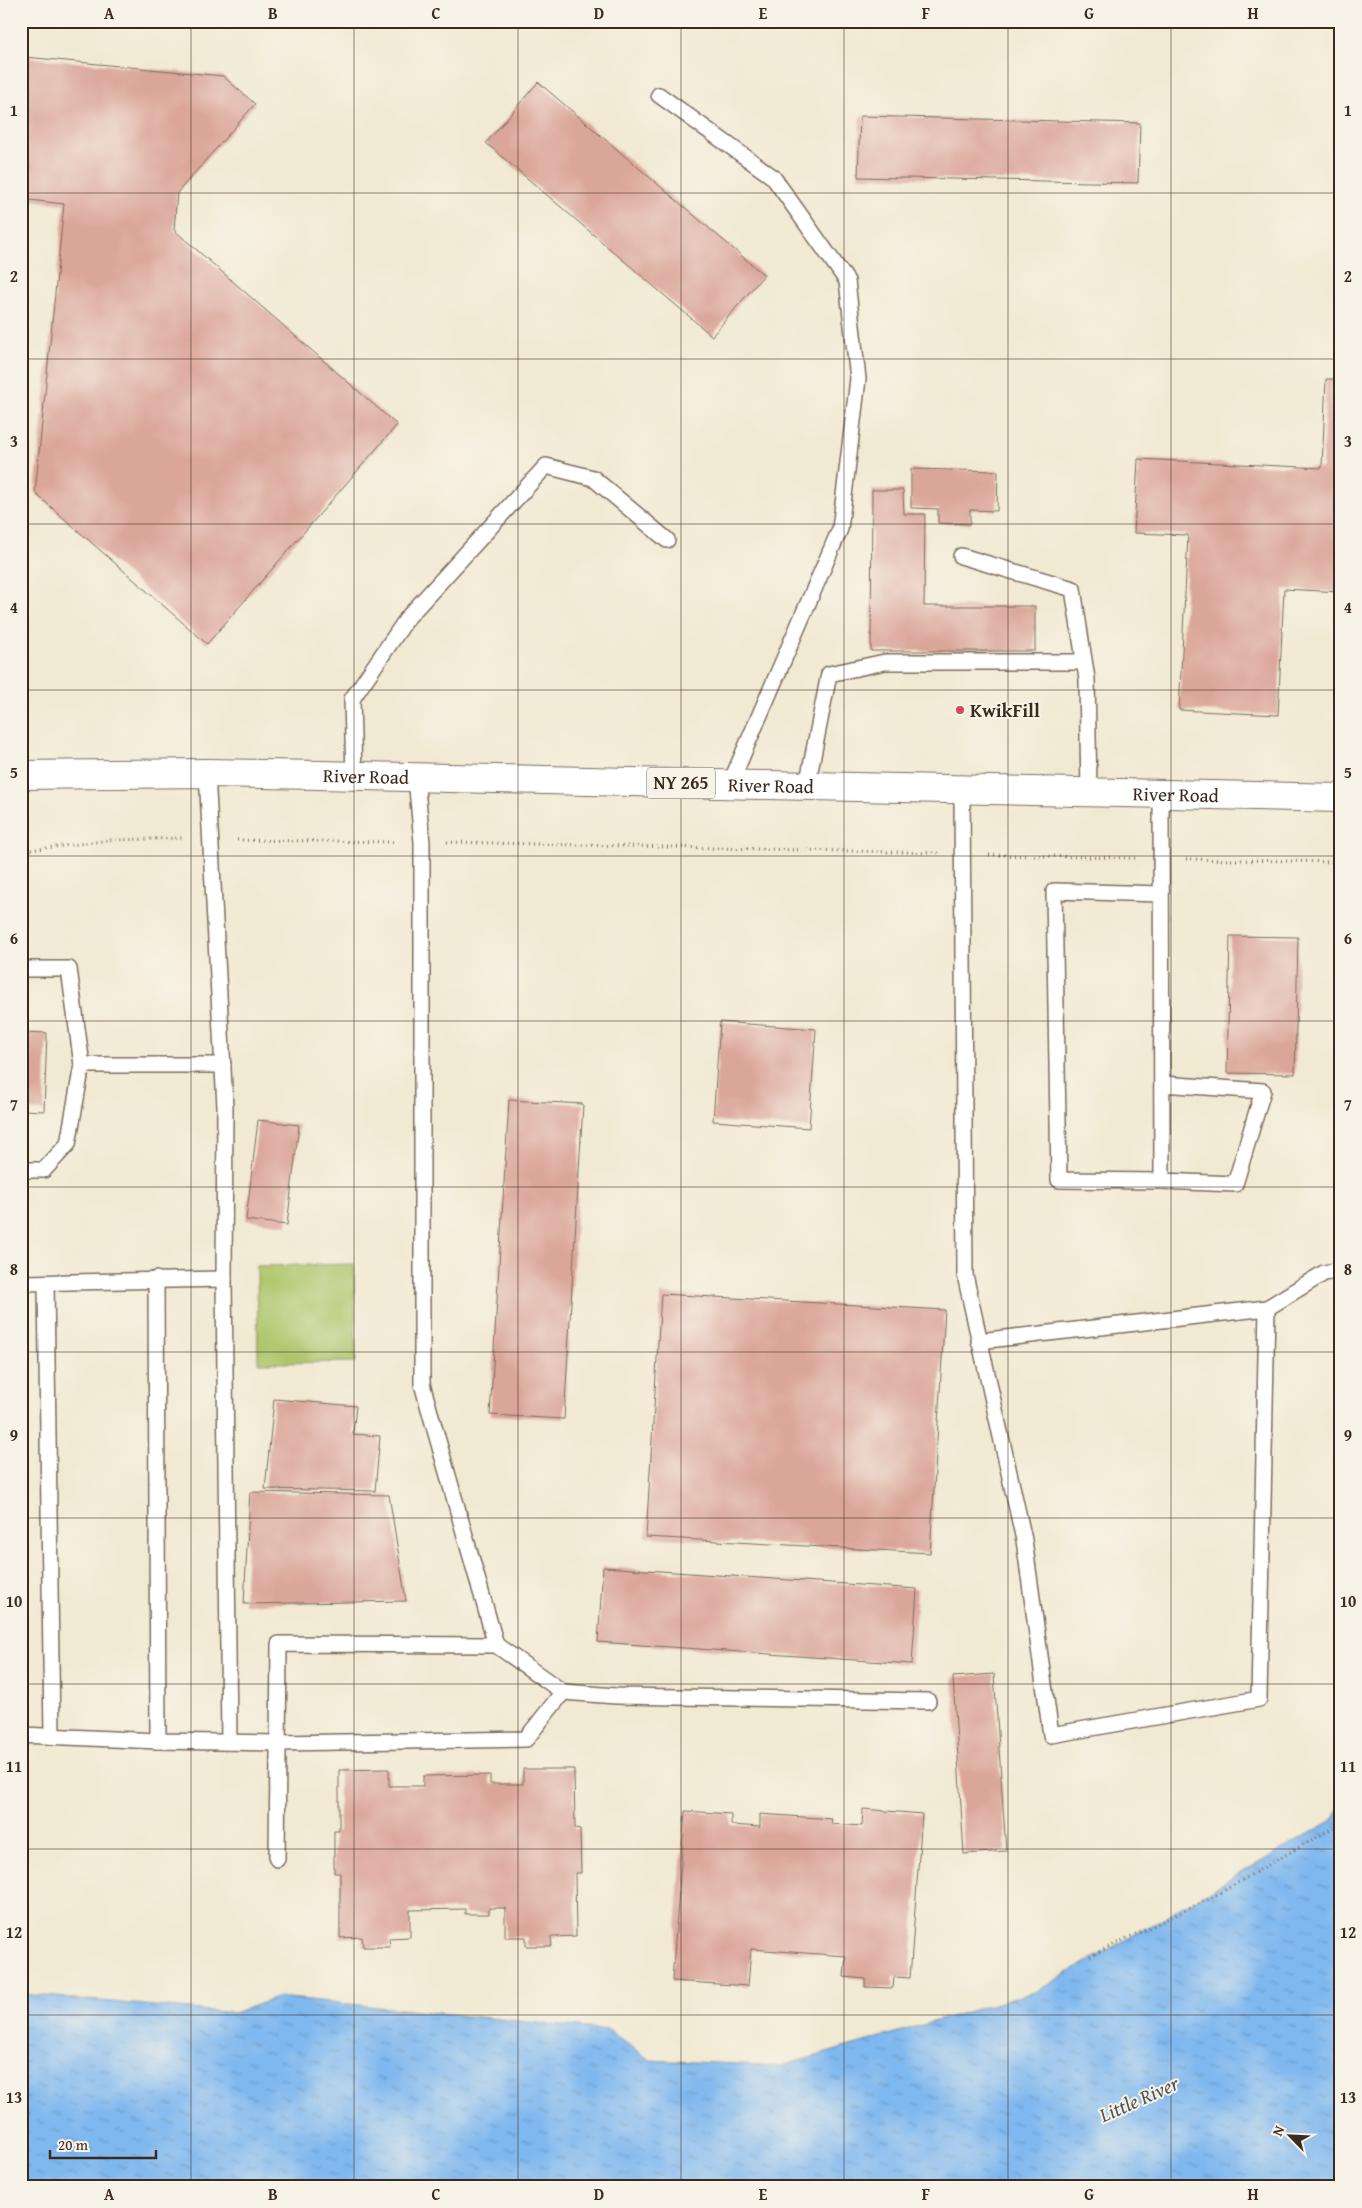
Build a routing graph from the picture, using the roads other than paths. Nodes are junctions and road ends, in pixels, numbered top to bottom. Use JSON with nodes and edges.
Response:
{"nodes":[{"id":1,"x":659,"y":95,"type":"dead end"},
{"id":2,"x":667,"y":540,"type":"dead end"},
{"id":3,"x":961,"y":556,"type":"dead end"},
{"id":4,"x":1084,"y":662,"type":"junction"},
{"id":5,"x":207,"y":773,"type":"junction"},
{"id":6,"x":21,"y":774,"type":"edge"},
{"id":7,"x":354,"y":776,"type":"junction"},
{"id":8,"x":416,"y":778,"type":"junction"},
{"id":9,"x":730,"y":784,"type":"junction"},
{"id":10,"x":807,"y":786,"type":"junction"},
{"id":11,"x":962,"y":790,"type":"junction"},
{"id":12,"x":1089,"y":792,"type":"junction"},
{"id":13,"x":1161,"y":794,"type":"junction"},
{"id":14,"x":1341,"y":798,"type":"edge"},
{"id":15,"x":1161,"y":894,"type":"junction"},
{"id":16,"x":21,"y":968,"type":"edge"},
{"id":17,"x":82,"y":1065,"type":"junction"},
{"id":18,"x":223,"y":1065,"type":"junction"},
{"id":19,"x":1162,"y":1084,"type":"junction"},
{"id":20,"x":21,"y":1170,"type":"edge"},
{"id":21,"x":1162,"y":1181,"type":"junction"},
{"id":22,"x":1341,"y":1270,"type":"edge"},
{"id":23,"x":224,"y":1279,"type":"junction"},
{"id":24,"x":156,"y":1280,"type":"junction"},
{"id":25,"x":21,"y":1283,"type":"edge"},
{"id":26,"x":46,"y":1283,"type":"junction"},
{"id":27,"x":1267,"y":1308,"type":"junction"},
{"id":28,"x":980,"y":1341,"type":"junction"},
{"id":29,"x":496,"y":1645,"type":"junction"},
{"id":30,"x":563,"y":1692,"type":"junction"},
{"id":31,"x":928,"y":1700,"type":"dead end"},
{"id":32,"x":21,"y":1735,"type":"edge"},
{"id":33,"x":52,"y":1736,"type":"junction"},
{"id":34,"x":158,"y":1741,"type":"junction"},
{"id":35,"x":229,"y":1742,"type":"junction"},
{"id":36,"x":278,"y":1743,"type":"junction"},
{"id":37,"x":277,"y":1859,"type":"dead end"}],
"edges":[{"from":1,"to":9,"type":"lane"},
{"from":2,"to":7,"type":"lane"},
{"from":3,"to":4,"type":"lane"},
{"from":4,"to":10,"type":"lane"},
{"from":4,"to":12,"type":"lane"},
{"from":5,"to":6,"type":"main road","name":"River Road","number":"NY 265"},
{"from":5,"to":7,"type":"main road","name":"River Road","number":"NY 265"},
{"from":5,"to":18,"type":"lane"},
{"from":7,"to":8,"type":"main road","name":"River Road","number":"NY 265"},
{"from":8,"to":9,"type":"main road","name":"River Road","number":"NY 265"},
{"from":8,"to":29,"type":"lane"},
{"from":9,"to":10,"type":"main road","name":"River Road","number":"NY 265"},
{"from":10,"to":11,"type":"main road","name":"River Road","number":"NY 265"},
{"from":11,"to":12,"type":"main road","name":"River Road","number":"NY 265"},
{"from":11,"to":28,"type":"lane"},
{"from":12,"to":13,"type":"main road","name":"River Road","number":"NY 265"},
{"from":13,"to":14,"type":"main road","name":"River Road","number":"NY 265"},
{"from":13,"to":15,"type":"lane"},
{"from":15,"to":19,"type":"lane"},
{"from":15,"to":21,"type":"lane"},
{"from":16,"to":17,"type":"lane"},
{"from":17,"to":18,"type":"lane"},
{"from":17,"to":20,"type":"lane"},
{"from":18,"to":23,"type":"lane"},
{"from":19,"to":21,"type":"lane"},
{"from":19,"to":21,"type":"lane"},
{"from":22,"to":27,"type":"lane"},
{"from":23,"to":24,"type":"lane"},
{"from":23,"to":35,"type":"lane"},
{"from":24,"to":26,"type":"lane"},
{"from":24,"to":34,"type":"lane"},
{"from":25,"to":26,"type":"lane"},
{"from":26,"to":33,"type":"lane"},
{"from":27,"to":28,"type":"lane"},
{"from":27,"to":28,"type":"lane"},
{"from":29,"to":30,"type":"lane"},
{"from":29,"to":36,"type":"lane"},
{"from":30,"to":31,"type":"lane"},
{"from":30,"to":36,"type":"lane"},
{"from":32,"to":33,"type":"lane"},
{"from":33,"to":34,"type":"lane"},
{"from":34,"to":35,"type":"lane"},
{"from":35,"to":36,"type":"lane"},
{"from":36,"to":37,"type":"lane"}]}
